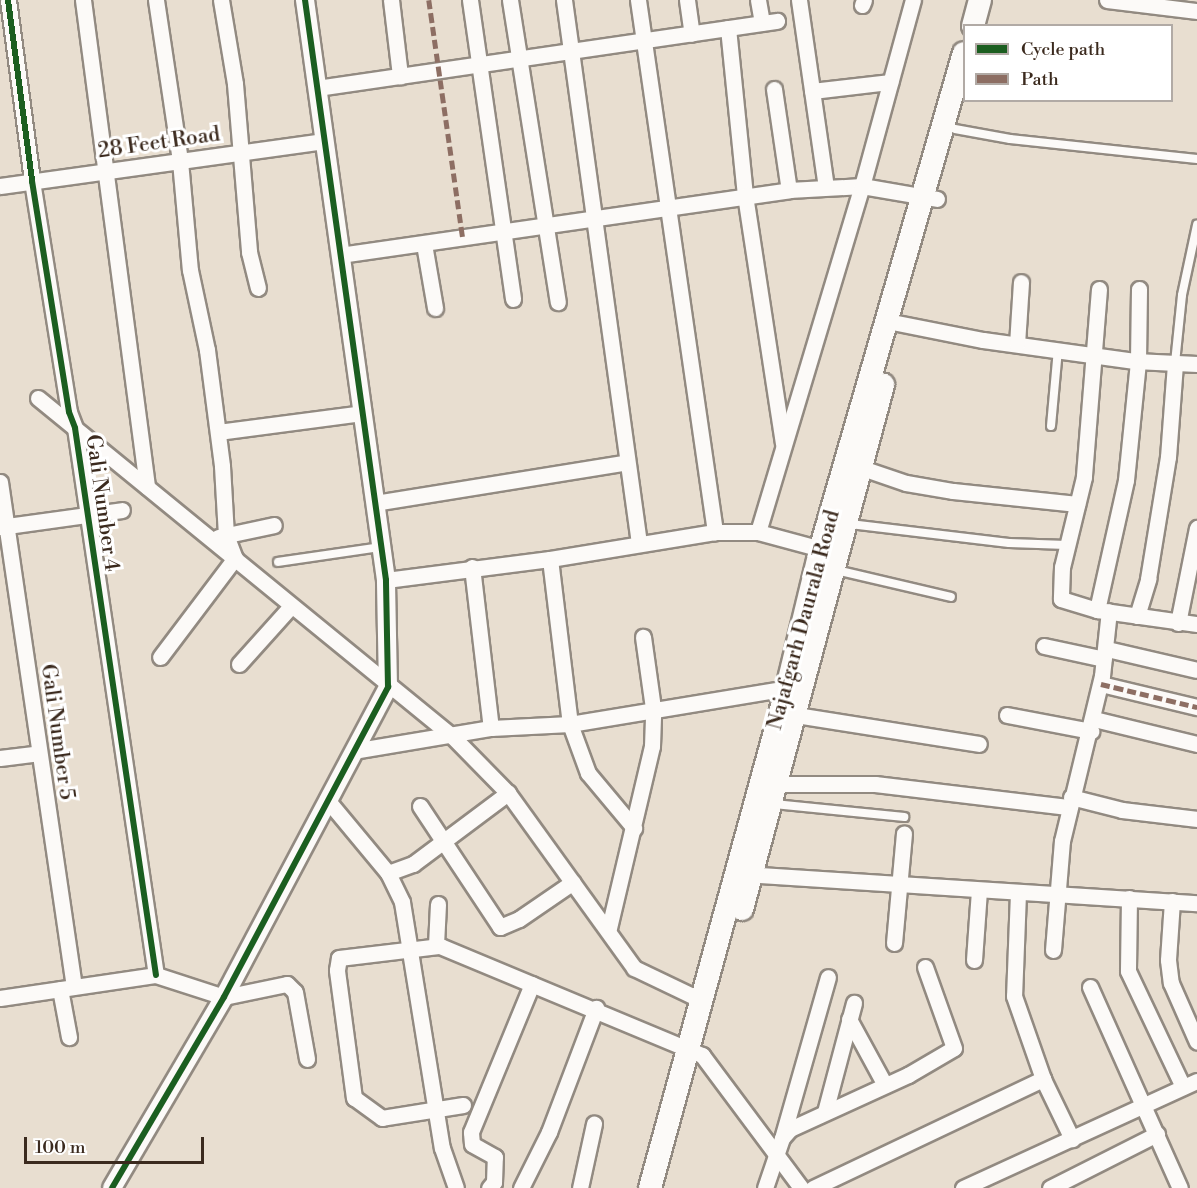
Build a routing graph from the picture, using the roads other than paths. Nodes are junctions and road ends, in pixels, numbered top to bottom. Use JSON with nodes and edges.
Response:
{"nodes":[{"id":1,"x":9,"y":0,"type":"edge"},
{"id":2,"x":83,"y":0,"type":"edge"},
{"id":3,"x":156,"y":0,"type":"edge"},
{"id":4,"x":222,"y":0,"type":"edge"},
{"id":5,"x":305,"y":0,"type":"edge"},
{"id":6,"x":391,"y":0,"type":"edge"},
{"id":7,"x":470,"y":0,"type":"edge"},
{"id":8,"x":510,"y":0,"type":"edge"},
{"id":9,"x":564,"y":0,"type":"edge"},
{"id":10,"x":638,"y":0,"type":"edge"},
{"id":11,"x":687,"y":0,"type":"edge"},
{"id":12,"x":758,"y":0,"type":"edge"},
{"id":13,"x":799,"y":0,"type":"edge"},
{"id":14,"x":913,"y":0,"type":"edge"},
{"id":15,"x":980,"y":0,"type":"edge"},
{"id":16,"x":992,"y":0,"type":"edge"},
{"id":17,"x":1107,"y":0,"type":"edge"},
{"id":18,"x":1197,"y":11,"type":"edge"},
{"id":19,"x":974,"y":24,"type":"edge"},
{"id":20,"x":985,"y":24,"type":"edge"},
{"id":21,"x":728,"y":28,"type":"junction"},
{"id":22,"x":692,"y":34,"type":"junction"},
{"id":23,"x":644,"y":40,"type":"junction"},
{"id":24,"x":570,"y":51,"type":"junction"},
{"id":25,"x":963,"y":57,"type":"edge"},
{"id":26,"x":519,"y":59,"type":"junction"},
{"id":27,"x":479,"y":64,"type":"junction"},
{"id":28,"x":400,"y":76,"type":"junction"},
{"id":29,"x":890,"y":82,"type":"junction"},
{"id":30,"x":317,"y":88,"type":"junction"},
{"id":31,"x":774,"y":89,"type":"dead end"},
{"id":32,"x":812,"y":91,"type":"junction"},
{"id":33,"x":963,"y":99,"type":"edge"},
{"id":34,"x":955,"y":129,"type":"junction"},
{"id":35,"x":324,"y":141,"type":"junction"},
{"id":36,"x":241,"y":152,"type":"junction"},
{"id":37,"x":1197,"y":159,"type":"edge"},
{"id":38,"x":180,"y":161,"type":"junction"},
{"id":39,"x":106,"y":171,"type":"junction"},
{"id":40,"x":32,"y":181,"type":"junction"},
{"id":41,"x":0,"y":186,"type":"edge"},
{"id":42,"x":862,"y":186,"type":"junction"},
{"id":43,"x":826,"y":187,"type":"junction"},
{"id":44,"x":789,"y":190,"type":"junction"},
{"id":45,"x":745,"y":195,"type":"junction"},
{"id":46,"x":930,"y":197,"type":"junction"},
{"id":47,"x":668,"y":207,"type":"junction"},
{"id":48,"x":593,"y":219,"type":"junction"},
{"id":49,"x":545,"y":225,"type":"junction"},
{"id":50,"x":1197,"y":225,"type":"edge"},
{"id":51,"x":503,"y":233,"type":"junction"},
{"id":52,"x":424,"y":244,"type":"junction"},
{"id":53,"x":340,"y":255,"type":"junction"},
{"id":54,"x":1021,"y":282,"type":"dead end"},
{"id":55,"x":258,"y":288,"type":"dead end"},
{"id":56,"x":1099,"y":289,"type":"dead end"},
{"id":57,"x":1139,"y":289,"type":"dead end"},
{"id":58,"x":513,"y":299,"type":"dead end"},
{"id":59,"x":558,"y":302,"type":"dead end"},
{"id":60,"x":435,"y":308,"type":"dead end"},
{"id":61,"x":893,"y":323,"type":"junction"},
{"id":62,"x":1017,"y":344,"type":"junction"},
{"id":63,"x":1058,"y":349,"type":"junction"},
{"id":64,"x":1091,"y":354,"type":"junction"},
{"id":65,"x":1138,"y":361,"type":"junction"},
{"id":66,"x":1175,"y":363,"type":"junction"},
{"id":67,"x":1197,"y":364,"type":"edge"},
{"id":68,"x":38,"y":398,"type":"dead end"},
{"id":69,"x":62,"y":412,"type":"junction"},
{"id":70,"x":362,"y":413,"type":"junction"},
{"id":71,"x":1051,"y":426,"type":"dead end"},
{"id":72,"x":75,"y":428,"type":"junction"},
{"id":73,"x":218,"y":432,"type":"junction"},
{"id":74,"x":784,"y":449,"type":"junction"},
{"id":75,"x":627,"y":462,"type":"junction"},
{"id":76,"x":862,"y":468,"type":"junction"},
{"id":77,"x":0,"y":482,"type":"edge"},
{"id":78,"x":147,"y":487,"type":"junction"},
{"id":79,"x":375,"y":503,"type":"junction"},
{"id":80,"x":1077,"y":504,"type":"junction"},
{"id":81,"x":122,"y":510,"type":"dead end"},
{"id":82,"x":86,"y":515,"type":"junction"},
{"id":83,"x":848,"y":524,"type":"junction"},
{"id":84,"x":273,"y":525,"type":"dead end"},
{"id":85,"x":3,"y":527,"type":"edge"},
{"id":86,"x":1197,"y":528,"type":"edge"},
{"id":87,"x":715,"y":532,"type":"junction"},
{"id":88,"x":758,"y":532,"type":"junction"},
{"id":89,"x":219,"y":537,"type":"junction"},
{"id":90,"x":639,"y":543,"type":"junction"},
{"id":91,"x":1067,"y":545,"type":"junction"},
{"id":92,"x":381,"y":547,"type":"junction"},
{"id":93,"x":235,"y":558,"type":"junction"},
{"id":94,"x":832,"y":558,"type":"junction"},
{"id":95,"x":550,"y":559,"type":"junction"},
{"id":96,"x":278,"y":562,"type":"dead end"},
{"id":97,"x":472,"y":567,"type":"junction"},
{"id":98,"x":386,"y":580,"type":"junction"},
{"id":99,"x":951,"y":597,"type":"dead end"},
{"id":100,"x":291,"y":606,"type":"junction"},
{"id":101,"x":1103,"y":610,"type":"junction"},
{"id":102,"x":1137,"y":616,"type":"junction"},
{"id":103,"x":1178,"y":623,"type":"junction"},
{"id":104,"x":1197,"y":624,"type":"edge"},
{"id":105,"x":643,"y":637,"type":"dead end"},
{"id":106,"x":1044,"y":646,"type":"dead end"},
{"id":107,"x":1105,"y":654,"type":"junction"},
{"id":108,"x":160,"y":657,"type":"dead end"},
{"id":109,"x":238,"y":664,"type":"dead end"},
{"id":110,"x":1197,"y":670,"type":"edge"},
{"id":111,"x":1101,"y":684,"type":"junction"},
{"id":112,"x":388,"y":687,"type":"junction"},
{"id":113,"x":787,"y":688,"type":"junction"},
{"id":114,"x":1197,"y":706,"type":"edge"},
{"id":115,"x":653,"y":708,"type":"junction"},
{"id":116,"x":1007,"y":715,"type":"dead end"},
{"id":117,"x":796,"y":716,"type":"junction"},
{"id":118,"x":570,"y":724,"type":"junction"},
{"id":119,"x":1092,"y":725,"type":"junction"},
{"id":120,"x":492,"y":728,"type":"junction"},
{"id":121,"x":453,"y":736,"type":"junction"},
{"id":122,"x":979,"y":744,"type":"dead end"},
{"id":123,"x":1197,"y":744,"type":"edge"},
{"id":124,"x":353,"y":751,"type":"junction"},
{"id":125,"x":38,"y":753,"type":"junction"},
{"id":126,"x":0,"y":758,"type":"edge"},
{"id":127,"x":508,"y":793,"type":"junction"},
{"id":128,"x":775,"y":794,"type":"junction"},
{"id":129,"x":329,"y":802,"type":"junction"},
{"id":130,"x":1070,"y":802,"type":"junction"},
{"id":131,"x":420,"y":806,"type":"dead end"},
{"id":132,"x":1197,"y":819,"type":"edge"},
{"id":133,"x":904,"y":825,"type":"joint"},
{"id":134,"x":634,"y":828,"type":"junction"},
{"id":135,"x":443,"y":842,"type":"junction"},
{"id":136,"x":388,"y":873,"type":"junction"},
{"id":137,"x":744,"y":874,"type":"junction"},
{"id":138,"x":573,"y":882,"type":"junction"},
{"id":139,"x":900,"y":885,"type":"junction"},
{"id":140,"x":979,"y":890,"type":"junction"},
{"id":141,"x":1018,"y":893,"type":"junction"},
{"id":142,"x":1058,"y":896,"type":"junction"},
{"id":143,"x":1129,"y":898,"type":"junction"},
{"id":144,"x":1172,"y":901,"type":"junction"},
{"id":145,"x":1197,"y":903,"type":"edge"},
{"id":146,"x":438,"y":904,"type":"dead end"},
{"id":147,"x":609,"y":928,"type":"junction"},
{"id":148,"x":894,"y":944,"type":"dead end"},
{"id":149,"x":436,"y":945,"type":"junction"},
{"id":150,"x":1053,"y":950,"type":"dead end"},
{"id":151,"x":410,"y":951,"type":"junction"},
{"id":152,"x":974,"y":960,"type":"dead end"},
{"id":153,"x":925,"y":967,"type":"dead end"},
{"id":154,"x":156,"y":975,"type":"junction"},
{"id":155,"x":828,"y":977,"type":"dead end"},
{"id":156,"x":532,"y":984,"type":"junction"},
{"id":157,"x":1090,"y":987,"type":"dead end"},
{"id":158,"x":67,"y":988,"type":"junction"},
{"id":159,"x":224,"y":997,"type":"junction"},
{"id":160,"x":0,"y":998,"type":"edge"},
{"id":161,"x":703,"y":1001,"type":"junction"},
{"id":162,"x":854,"y":1003,"type":"dead end"},
{"id":163,"x":596,"y":1008,"type":"junction"},
{"id":164,"x":849,"y":1019,"type":"junction"},
{"id":165,"x":69,"y":1037,"type":"dead end"},
{"id":166,"x":1197,"y":1042,"type":"edge"},
{"id":167,"x":695,"y":1052,"type":"junction"},
{"id":168,"x":307,"y":1059,"type":"dead end"},
{"id":169,"x":1043,"y":1079,"type":"junction"},
{"id":170,"x":1190,"y":1084,"type":"edge"},
{"id":171,"x":885,"y":1086,"type":"junction"},
{"id":172,"x":463,"y":1105,"type":"dead end"},
{"id":173,"x":1144,"y":1105,"type":"junction"},
{"id":174,"x":436,"y":1107,"type":"junction"},
{"id":175,"x":825,"y":1112,"type":"junction"},
{"id":176,"x":594,"y":1124,"type":"dead end"},
{"id":177,"x":1157,"y":1134,"type":"junction"},
{"id":178,"x":783,"y":1135,"type":"junction"},
{"id":179,"x":1072,"y":1139,"type":"junction"},
{"id":180,"x":776,"y":1154,"type":"junction"},
{"id":181,"x":112,"y":1188,"type":"edge"},
{"id":182,"x":456,"y":1188,"type":"edge"},
{"id":183,"x":489,"y":1188,"type":"edge"},
{"id":184,"x":495,"y":1188,"type":"edge"},
{"id":185,"x":521,"y":1188,"type":"edge"},
{"id":186,"x":580,"y":1188,"type":"edge"},
{"id":187,"x":650,"y":1188,"type":"edge"},
{"id":188,"x":666,"y":1188,"type":"edge"},
{"id":189,"x":765,"y":1188,"type":"edge"},
{"id":190,"x":801,"y":1188,"type":"edge"},
{"id":191,"x":813,"y":1188,"type":"edge"},
{"id":192,"x":963,"y":1188,"type":"edge"},
{"id":193,"x":1050,"y":1188,"type":"edge"},
{"id":194,"x":1180,"y":1188,"type":"edge"}],
"edges":[{"from":1,"to":40,"type":"street","name":"Gali Number 4"},
{"from":2,"to":39,"type":"street"},
{"from":3,"to":38,"type":"street"},
{"from":4,"to":36,"type":"street"},
{"from":5,"to":30,"type":"street"},
{"from":6,"to":28,"type":"street"},
{"from":7,"to":27,"type":"street"},
{"from":8,"to":26,"type":"street"},
{"from":9,"to":24,"type":"street"},
{"from":10,"to":23,"type":"street"},
{"from":11,"to":22,"type":"street"},
{"from":12,"to":21,"type":"street"},
{"from":13,"to":32,"type":"street"},
{"from":14,"to":29,"type":"street"},
{"from":15,"to":19,"type":"main road"},
{"from":16,"to":20,"type":"main road"},
{"from":17,"to":18,"type":"street"},
{"from":21,"to":22,"type":"street"},
{"from":21,"to":45,"type":"street"},
{"from":22,"to":23,"type":"street"},
{"from":23,"to":24,"type":"street"},
{"from":23,"to":47,"type":"street"},
{"from":24,"to":26,"type":"street"},
{"from":24,"to":48,"type":"street"},
{"from":25,"to":46,"type":"main road","name":"Najafgarh Daurala Road"},
{"from":26,"to":27,"type":"street"},
{"from":26,"to":49,"type":"street"},
{"from":27,"to":28,"type":"street"},
{"from":27,"to":51,"type":"street"},
{"from":28,"to":30,"type":"street"},
{"from":29,"to":32,"type":"street"},
{"from":29,"to":42,"type":"street"},
{"from":30,"to":35,"type":"street"},
{"from":31,"to":44,"type":"street"},
{"from":32,"to":43,"type":"street"},
{"from":33,"to":34,"type":"main road","name":"Najafgarh Daurala Road"},
{"from":34,"to":37,"type":"lane"},
{"from":34,"to":46,"type":"main road","name":"Najafgarh Daurala Road"},
{"from":35,"to":36,"type":"street","name":"28 Feet Road"},
{"from":35,"to":53,"type":"street"},
{"from":36,"to":38,"type":"street","name":"28 Feet Road"},
{"from":36,"to":55,"type":"street"},
{"from":38,"to":39,"type":"street","name":"28 Feet Road"},
{"from":38,"to":73,"type":"street"},
{"from":39,"to":40,"type":"street","name":"28 Feet Road"},
{"from":39,"to":78,"type":"street"},
{"from":40,"to":41,"type":"street","name":"28 Feet Road"},
{"from":40,"to":69,"type":"street","name":"Gali Number 4"},
{"from":42,"to":43,"type":"street"},
{"from":42,"to":46,"type":"street"},
{"from":42,"to":74,"type":"street"},
{"from":43,"to":44,"type":"street"},
{"from":44,"to":45,"type":"street"},
{"from":45,"to":47,"type":"street"},
{"from":45,"to":74,"type":"street"},
{"from":46,"to":61,"type":"main road","name":"Najafgarh Daurala Road"},
{"from":47,"to":48,"type":"street"},
{"from":47,"to":87,"type":"street"},
{"from":48,"to":49,"type":"street"},
{"from":48,"to":75,"type":"street"},
{"from":49,"to":51,"type":"street"},
{"from":49,"to":59,"type":"street"},
{"from":50,"to":66,"type":"lane"},
{"from":51,"to":52,"type":"street"},
{"from":51,"to":58,"type":"street"},
{"from":52,"to":53,"type":"street"},
{"from":52,"to":60,"type":"street"},
{"from":53,"to":70,"type":"street"},
{"from":54,"to":62,"type":"street"},
{"from":56,"to":64,"type":"street"},
{"from":57,"to":65,"type":"street"},
{"from":61,"to":62,"type":"street"},
{"from":61,"to":76,"type":"main road","name":"Najafgarh Daurala Road"},
{"from":61,"to":94,"type":"main road","name":"Najafgarh Daurala Road"},
{"from":62,"to":63,"type":"street"},
{"from":63,"to":64,"type":"street"},
{"from":63,"to":71,"type":"lane"},
{"from":64,"to":65,"type":"street"},
{"from":64,"to":80,"type":"street"},
{"from":65,"to":66,"type":"street"},
{"from":65,"to":101,"type":"street"},
{"from":66,"to":67,"type":"street"},
{"from":66,"to":102,"type":"street"},
{"from":68,"to":69,"type":"street"},
{"from":69,"to":72,"type":"street"},
{"from":70,"to":73,"type":"street"},
{"from":70,"to":79,"type":"street"},
{"from":72,"to":78,"type":"street"},
{"from":72,"to":82,"type":"street","name":"Gali Number 4"},
{"from":73,"to":89,"type":"street"},
{"from":74,"to":88,"type":"street"},
{"from":75,"to":79,"type":"street"},
{"from":75,"to":90,"type":"street"},
{"from":76,"to":80,"type":"street"},
{"from":76,"to":83,"type":"main road","name":"Najafgarh Daurala Road"},
{"from":77,"to":85,"type":"street","name":"Gali Number 5"},
{"from":78,"to":89,"type":"street"},
{"from":79,"to":92,"type":"street"},
{"from":80,"to":91,"type":"street"},
{"from":81,"to":82,"type":"street"},
{"from":82,"to":85,"type":"street"},
{"from":82,"to":154,"type":"street","name":"Gali Number 4"},
{"from":83,"to":91,"type":"lane"},
{"from":83,"to":94,"type":"main road","name":"Najafgarh Daurala Road"},
{"from":84,"to":89,"type":"street"},
{"from":85,"to":125,"type":"street","name":"Gali Number 5"},
{"from":86,"to":103,"type":"street"},
{"from":87,"to":88,"type":"street"},
{"from":87,"to":90,"type":"street"},
{"from":88,"to":94,"type":"street"},
{"from":89,"to":93,"type":"street"},
{"from":90,"to":95,"type":"street"},
{"from":91,"to":101,"type":"street"},
{"from":92,"to":96,"type":"lane"},
{"from":92,"to":98,"type":"street"},
{"from":93,"to":100,"type":"street"},
{"from":93,"to":108,"type":"street"},
{"from":94,"to":99,"type":"lane"},
{"from":94,"to":113,"type":"main road","name":"Najafgarh Daurala Road"},
{"from":94,"to":117,"type":"main road","name":"Najafgarh Daurala Road"},
{"from":95,"to":97,"type":"street"},
{"from":95,"to":118,"type":"street"},
{"from":97,"to":98,"type":"street"},
{"from":97,"to":120,"type":"street"},
{"from":98,"to":112,"type":"street"},
{"from":100,"to":109,"type":"street"},
{"from":100,"to":112,"type":"street"},
{"from":101,"to":102,"type":"street"},
{"from":101,"to":107,"type":"street"},
{"from":102,"to":103,"type":"street"},
{"from":103,"to":104,"type":"street"},
{"from":105,"to":115,"type":"street"},
{"from":106,"to":107,"type":"street"},
{"from":107,"to":110,"type":"street"},
{"from":107,"to":111,"type":"street"},
{"from":111,"to":114,"type":"street"},
{"from":111,"to":119,"type":"street"},
{"from":112,"to":121,"type":"street"},
{"from":112,"to":124,"type":"street"},
{"from":113,"to":115,"type":"street"},
{"from":113,"to":137,"type":"main road","name":"Najafgarh Daurala Road"},
{"from":115,"to":118,"type":"street"},
{"from":115,"to":134,"type":"street"},
{"from":116,"to":119,"type":"street"},
{"from":117,"to":122,"type":"street"},
{"from":117,"to":128,"type":"main road","name":"Najafgarh Daurala Road"},
{"from":118,"to":120,"type":"street"},
{"from":118,"to":134,"type":"street"},
{"from":119,"to":123,"type":"street"},
{"from":119,"to":130,"type":"street"},
{"from":120,"to":121,"type":"street"},
{"from":121,"to":124,"type":"street"},
{"from":121,"to":127,"type":"street"},
{"from":124,"to":129,"type":"street"},
{"from":125,"to":126,"type":"street"},
{"from":125,"to":158,"type":"street","name":"Gali Number 5"},
{"from":127,"to":135,"type":"street"},
{"from":127,"to":138,"type":"street"},
{"from":128,"to":130,"type":"street"},
{"from":128,"to":133,"type":"lane"},
{"from":128,"to":137,"type":"main road","name":"Najafgarh Daurala Road"},
{"from":129,"to":136,"type":"street"},
{"from":129,"to":159,"type":"street"},
{"from":130,"to":132,"type":"street"},
{"from":130,"to":142,"type":"street"},
{"from":131,"to":135,"type":"street"},
{"from":133,"to":139,"type":"street"},
{"from":134,"to":147,"type":"street"},
{"from":135,"to":136,"type":"street"},
{"from":135,"to":138,"type":"street"},
{"from":136,"to":151,"type":"street"},
{"from":137,"to":139,"type":"street"},
{"from":137,"to":161,"type":"main road","name":"Najafgarh Daurala Road"},
{"from":137,"to":167,"type":"main road","name":"Najafgarh Daurala Road"},
{"from":138,"to":147,"type":"street"},
{"from":139,"to":140,"type":"street"},
{"from":139,"to":148,"type":"street"},
{"from":140,"to":141,"type":"street"},
{"from":140,"to":152,"type":"street"},
{"from":141,"to":142,"type":"street"},
{"from":141,"to":169,"type":"street"},
{"from":142,"to":143,"type":"street"},
{"from":142,"to":150,"type":"street"},
{"from":143,"to":144,"type":"street"},
{"from":143,"to":170,"type":"street"},
{"from":144,"to":145,"type":"street"},
{"from":144,"to":166,"type":"street"},
{"from":146,"to":149,"type":"street"},
{"from":147,"to":161,"type":"street"},
{"from":149,"to":151,"type":"street"},
{"from":149,"to":156,"type":"street"},
{"from":151,"to":174,"type":"street"},
{"from":151,"to":174,"type":"street"},
{"from":153,"to":171,"type":"street"},
{"from":154,"to":158,"type":"street"},
{"from":154,"to":159,"type":"street"},
{"from":155,"to":178,"type":"street"},
{"from":156,"to":163,"type":"street"},
{"from":156,"to":183,"type":"street"},
{"from":157,"to":173,"type":"street"},
{"from":158,"to":160,"type":"street"},
{"from":158,"to":165,"type":"street","name":"Gali Number 5"},
{"from":159,"to":168,"type":"street"},
{"from":159,"to":181,"type":"street"},
{"from":161,"to":167,"type":"main road","name":"Najafgarh Daurala Road"},
{"from":162,"to":164,"type":"street"},
{"from":163,"to":167,"type":"street"},
{"from":163,"to":185,"type":"street"},
{"from":164,"to":171,"type":"street"},
{"from":164,"to":175,"type":"street"},
{"from":167,"to":180,"type":"street"},
{"from":167,"to":187,"type":"main road","name":"Najafgarh Daurala Road"},
{"from":167,"to":188,"type":"main road","name":"Najafgarh Daurala Road"},
{"from":169,"to":179,"type":"street"},
{"from":169,"to":191,"type":"street"},
{"from":170,"to":173,"type":"street"},
{"from":171,"to":175,"type":"street"},
{"from":172,"to":174,"type":"street"},
{"from":173,"to":177,"type":"street"},
{"from":173,"to":179,"type":"street"},
{"from":174,"to":182,"type":"street"},
{"from":175,"to":178,"type":"street"},
{"from":176,"to":186,"type":"street"},
{"from":177,"to":193,"type":"street"},
{"from":177,"to":194,"type":"street"},
{"from":178,"to":180,"type":"street"},
{"from":179,"to":192,"type":"street"},
{"from":180,"to":189,"type":"street"},
{"from":180,"to":190,"type":"street"},
{"from":183,"to":184,"type":"street"}]}
